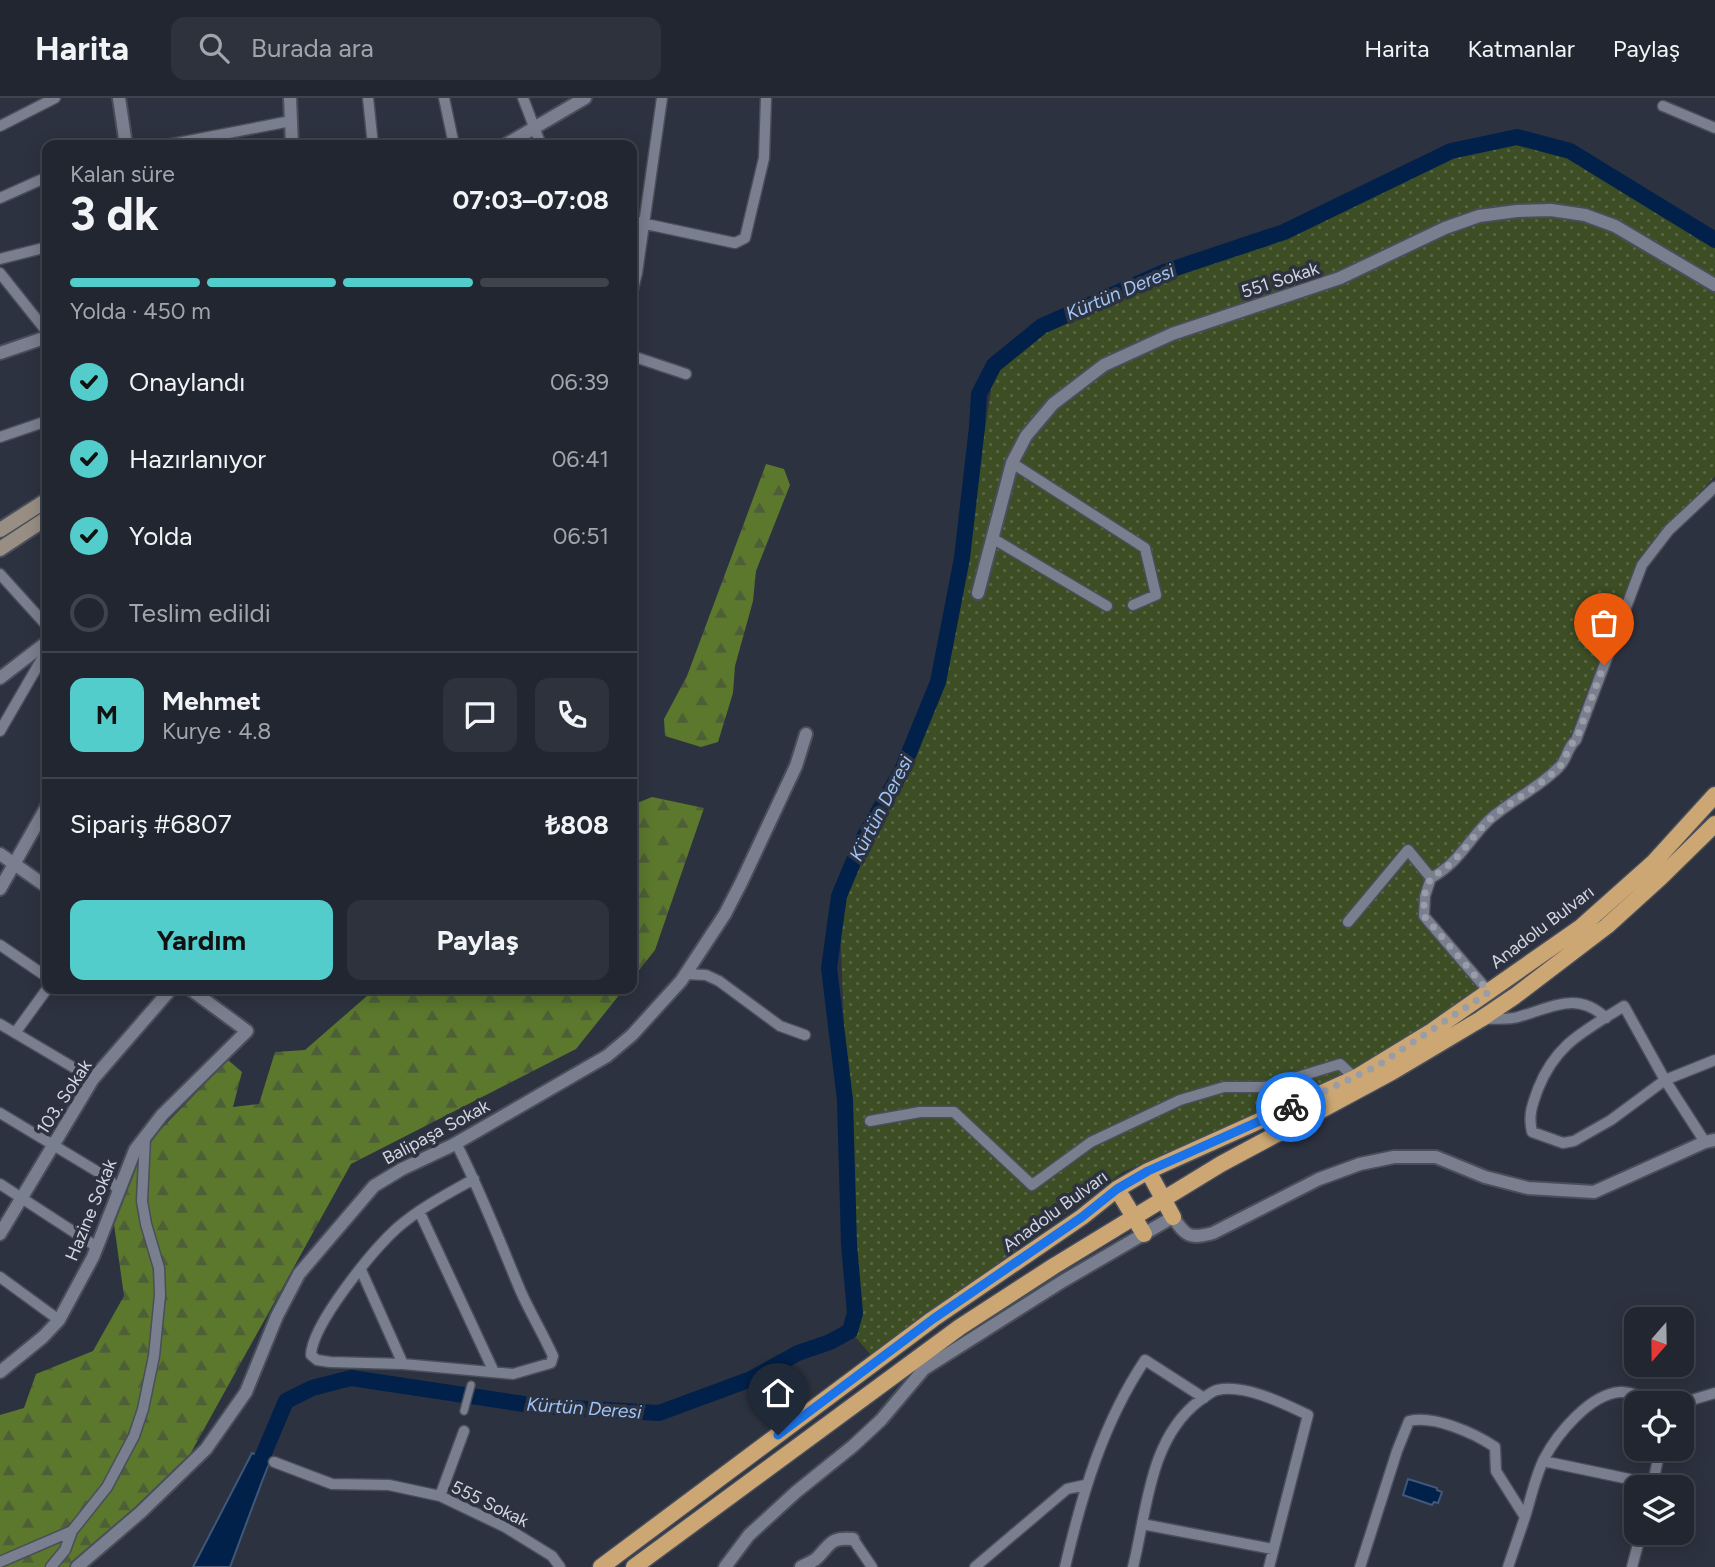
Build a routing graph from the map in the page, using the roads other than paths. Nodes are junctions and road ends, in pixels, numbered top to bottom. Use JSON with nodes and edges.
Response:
{"nodes":[{"id":1,"x":55,"y":98,"type":"edge"},
{"id":2,"x":119,"y":98,"type":"edge"},
{"id":3,"x":290,"y":98,"type":"edge"},
{"id":4,"x":368,"y":98,"type":"edge"},
{"id":5,"x":444,"y":98,"type":"edge"},
{"id":6,"x":523,"y":98,"type":"edge"},
{"id":7,"x":585,"y":98,"type":"edge"},
{"id":8,"x":662,"y":98,"type":"edge"},
{"id":9,"x":766,"y":98,"type":"edge"},
{"id":10,"x":1663,"y":106,"type":"dead end"},
{"id":11,"x":291,"y":121,"type":"junction"},
{"id":12,"x":0,"y":126,"type":"edge"},
{"id":13,"x":1715,"y":128,"type":"edge"},
{"id":14,"x":534,"y":129,"type":"junction"},
{"id":15,"x":125,"y":140,"type":"edge"},
{"id":16,"x":193,"y":140,"type":"edge"},
{"id":17,"x":292,"y":140,"type":"edge"},
{"id":18,"x":372,"y":140,"type":"edge"},
{"id":19,"x":453,"y":140,"type":"edge"},
{"id":20,"x":514,"y":140,"type":"edge"},
{"id":21,"x":539,"y":140,"type":"edge"},
{"id":22,"x":42,"y":179,"type":"edge"},
{"id":23,"x":0,"y":198,"type":"edge"},
{"id":24,"x":637,"y":222,"type":"edge"},
{"id":25,"x":644,"y":223,"type":"junction"},
{"id":26,"x":42,"y":248,"type":"edge"},
{"id":27,"x":0,"y":259,"type":"edge"},
{"id":28,"x":0,"y":273,"type":"edge"},
{"id":29,"x":637,"y":274,"type":"edge"},
{"id":30,"x":1715,"y":285,"type":"edge"},
{"id":31,"x":42,"y":328,"type":"edge"},
{"id":32,"x":42,"y":337,"type":"edge"},
{"id":33,"x":0,"y":353,"type":"edge"},
{"id":34,"x":637,"y":358,"type":"edge"},
{"id":35,"x":686,"y":374,"type":"dead end"},
{"id":36,"x":42,"y":423,"type":"edge"},
{"id":37,"x":0,"y":437,"type":"edge"},
{"id":38,"x":1012,"y":463,"type":"junction"},
{"id":39,"x":1715,"y":487,"type":"edge"},
{"id":40,"x":42,"y":503,"type":"edge"},
{"id":41,"x":42,"y":521,"type":"edge"},
{"id":42,"x":0,"y":530,"type":"edge"},
{"id":43,"x":992,"y":538,"type":"junction"},
{"id":44,"x":0,"y":549,"type":"edge"},
{"id":45,"x":0,"y":575,"type":"edge"},
{"id":46,"x":978,"y":593,"type":"dead end"},
{"id":47,"x":1107,"y":606,"type":"dead end"},
{"id":48,"x":1133,"y":606,"type":"dead end"},
{"id":49,"x":42,"y":621,"type":"edge"},
{"id":50,"x":42,"y":646,"type":"edge"},
{"id":51,"x":42,"y":659,"type":"edge"},
{"id":52,"x":0,"y":678,"type":"edge"},
{"id":53,"x":0,"y":731,"type":"edge"},
{"id":54,"x":806,"y":734,"type":"dead end"},
{"id":55,"x":1715,"y":795,"type":"edge"},
{"id":56,"x":42,"y":815,"type":"edge"},
{"id":57,"x":1715,"y":824,"type":"edge"},
{"id":58,"x":0,"y":854,"type":"edge"},
{"id":59,"x":15,"y":864,"type":"junction"},
{"id":60,"x":1431,"y":877,"type":"junction"},
{"id":61,"x":42,"y":883,"type":"edge"},
{"id":62,"x":0,"y":889,"type":"edge"},
{"id":63,"x":1348,"y":922,"type":"dead end"},
{"id":64,"x":0,"y":945,"type":"edge"},
{"id":65,"x":42,"y":974,"type":"edge"},
{"id":66,"x":685,"y":974,"type":"junction"},
{"id":67,"x":1489,"y":992,"type":"junction"},
{"id":68,"x":43,"y":994,"type":"edge"},
{"id":69,"x":167,"y":994,"type":"edge"},
{"id":70,"x":197,"y":994,"type":"edge"},
{"id":71,"x":1606,"y":1018,"type":"junction"},
{"id":72,"x":1481,"y":1019,"type":"junction"},
{"id":73,"x":0,"y":1024,"type":"edge"},
{"id":74,"x":15,"y":1033,"type":"junction"},
{"id":75,"x":805,"y":1035,"type":"dead end"},
{"id":76,"x":1715,"y":1060,"type":"edge"},
{"id":77,"x":1355,"y":1078,"type":"junction"},
{"id":78,"x":93,"y":1079,"type":"junction"},
{"id":79,"x":1665,"y":1080,"type":"junction"},
{"id":80,"x":0,"y":1113,"type":"edge"},
{"id":81,"x":870,"y":1121,"type":"dead end"},
{"id":82,"x":145,"y":1136,"type":"junction"},
{"id":83,"x":1710,"y":1141,"type":"edge"},
{"id":84,"x":456,"y":1143,"type":"junction"},
{"id":85,"x":54,"y":1144,"type":"junction"},
{"id":86,"x":1148,"y":1171,"type":"junction"},
{"id":87,"x":474,"y":1179,"type":"junction"},
{"id":88,"x":0,"y":1184,"type":"edge"},
{"id":89,"x":1117,"y":1189,"type":"junction"},
{"id":90,"x":119,"y":1191,"type":"junction"},
{"id":91,"x":23,"y":1198,"type":"junction"},
{"id":92,"x":1164,"y":1200,"type":"junction"},
{"id":93,"x":419,"y":1211,"type":"junction"},
{"id":94,"x":1135,"y":1217,"type":"junction"},
{"id":95,"x":1173,"y":1217,"type":"junction"},
{"id":96,"x":0,"y":1234,"type":"edge"},
{"id":97,"x":1144,"y":1234,"type":"junction"},
{"id":98,"x":97,"y":1247,"type":"junction"},
{"id":99,"x":361,"y":1270,"type":"junction"},
{"id":100,"x":0,"y":1277,"type":"edge"},
{"id":101,"x":59,"y":1320,"type":"junction"},
{"id":102,"x":403,"y":1364,"type":"junction"},
{"id":103,"x":0,"y":1372,"type":"edge"},
{"id":104,"x":494,"y":1373,"type":"junction"},
{"id":105,"x":471,"y":1385,"type":"dead end"},
{"id":106,"x":1624,"y":1392,"type":"edge"},
{"id":107,"x":1715,"y":1393,"type":"edge"},
{"id":108,"x":1204,"y":1398,"type":"junction"},
{"id":109,"x":1694,"y":1399,"type":"edge"},
{"id":110,"x":464,"y":1411,"type":"dead end"},
{"id":111,"x":464,"y":1431,"type":"dead end"},
{"id":112,"x":1543,"y":1461,"type":"junction"},
{"id":113,"x":274,"y":1462,"type":"dead end"},
{"id":114,"x":1624,"y":1479,"type":"edge"},
{"id":115,"x":1085,"y":1485,"type":"junction"},
{"id":116,"x":440,"y":1496,"type":"junction"},
{"id":117,"x":1525,"y":1517,"type":"junction"},
{"id":118,"x":1142,"y":1524,"type":"junction"},
{"id":119,"x":72,"y":1531,"type":"junction"},
{"id":120,"x":853,"y":1539,"type":"joint"},
{"id":121,"x":1638,"y":1545,"type":"edge"},
{"id":122,"x":1273,"y":1549,"type":"junction"},
{"id":123,"x":0,"y":1562,"type":"edge"},
{"id":124,"x":51,"y":1567,"type":"edge"},
{"id":125,"x":77,"y":1567,"type":"edge"},
{"id":126,"x":560,"y":1567,"type":"edge"},
{"id":127,"x":601,"y":1567,"type":"edge"},
{"id":128,"x":634,"y":1567,"type":"edge"},
{"id":129,"x":725,"y":1567,"type":"edge"},
{"id":130,"x":801,"y":1567,"type":"edge"},
{"id":131,"x":872,"y":1567,"type":"edge"},
{"id":132,"x":975,"y":1567,"type":"edge"},
{"id":133,"x":1065,"y":1567,"type":"edge"},
{"id":134,"x":1133,"y":1567,"type":"edge"},
{"id":135,"x":1269,"y":1567,"type":"edge"},
{"id":136,"x":1360,"y":1567,"type":"edge"},
{"id":137,"x":1507,"y":1567,"type":"edge"},
{"id":138,"x":1632,"y":1567,"type":"edge"}],
"edges":[{"from":1,"to":12,"type":"street"},
{"from":2,"to":15,"type":"street"},
{"from":3,"to":11,"type":"street"},
{"from":4,"to":18,"type":"street"},
{"from":5,"to":19,"type":"street"},
{"from":6,"to":14,"type":"street"},
{"from":7,"to":14,"type":"street"},
{"from":8,"to":25,"type":"street"},
{"from":9,"to":25,"type":"street"},
{"from":10,"to":13,"type":"street"},
{"from":11,"to":16,"type":"street"},
{"from":11,"to":17,"type":"street"},
{"from":14,"to":20,"type":"street"},
{"from":14,"to":21,"type":"street"},
{"from":22,"to":23,"type":"street"},
{"from":24,"to":25,"type":"street"},
{"from":25,"to":29,"type":"street"},
{"from":26,"to":27,"type":"street"},
{"from":28,"to":31,"type":"street"},
{"from":30,"to":38,"type":"street","name":"551 Sokak"},
{"from":32,"to":33,"type":"street"},
{"from":34,"to":35,"type":"street"},
{"from":36,"to":37,"type":"street"},
{"from":38,"to":43,"type":"street","name":"551 Sokak"},
{"from":38,"to":48,"type":"street"},
{"from":39,"to":60,"type":"street"},
{"from":40,"to":42,"type":"main road"},
{"from":41,"to":44,"type":"main road"},
{"from":43,"to":46,"type":"street","name":"551 Sokak"},
{"from":43,"to":47,"type":"street"},
{"from":45,"to":49,"type":"street"},
{"from":50,"to":52,"type":"street"},
{"from":51,"to":53,"type":"street"},
{"from":54,"to":66,"type":"street","name":"Balipaşa Sokak"},
{"from":55,"to":67,"type":"highway","name":"Anadolu Bulvarı"},
{"from":56,"to":59,"type":"street"},
{"from":57,"to":72,"type":"highway"},
{"from":58,"to":59,"type":"street"},
{"from":59,"to":61,"type":"street"},
{"from":59,"to":62,"type":"street"},
{"from":60,"to":63,"type":"street"},
{"from":60,"to":67,"type":"street"},
{"from":64,"to":65,"type":"street"},
{"from":66,"to":75,"type":"street"},
{"from":66,"to":84,"type":"street","name":"Balipaşa Sokak"},
{"from":67,"to":77,"type":"highway","name":"Anadolu Bulvarı"},
{"from":68,"to":74,"type":"street"},
{"from":69,"to":78,"type":"street","name":"103. Sokak"},
{"from":70,"to":82,"type":"street","name":"Hazine Sokak"},
{"from":71,"to":72,"type":"street"},
{"from":71,"to":79,"type":"street"},
{"from":71,"to":79,"type":"street"},
{"from":72,"to":92,"type":"highway"},
{"from":73,"to":74,"type":"street"},
{"from":74,"to":78,"type":"street"},
{"from":76,"to":79,"type":"street"},
{"from":77,"to":81,"type":"street"},
{"from":77,"to":86,"type":"highway","name":"Anadolu Bulvarı"},
{"from":78,"to":85,"type":"street","name":"103. Sokak"},
{"from":79,"to":83,"type":"street"},
{"from":80,"to":85,"type":"street"},
{"from":82,"to":90,"type":"street","name":"Hazine Sokak"},
{"from":82,"to":119,"type":"street"},
{"from":83,"to":95,"type":"street"},
{"from":84,"to":87,"type":"street"},
{"from":84,"to":125,"type":"street","name":"Balipaşa Sokak"},
{"from":85,"to":90,"type":"street"},
{"from":85,"to":91,"type":"street","name":"103. Sokak"},
{"from":86,"to":89,"type":"highway","name":"Anadolu Bulvarı"},
{"from":86,"to":92,"type":"highway"},
{"from":87,"to":93,"type":"street"},
{"from":87,"to":104,"type":"street"},
{"from":88,"to":91,"type":"street"},
{"from":89,"to":94,"type":"highway"},
{"from":89,"to":127,"type":"highway","name":"Anadolu Bulvarı"},
{"from":90,"to":98,"type":"street","name":"Hazine Sokak"},
{"from":91,"to":96,"type":"street","name":"103. Sokak"},
{"from":91,"to":98,"type":"street"},
{"from":92,"to":94,"type":"highway"},
{"from":92,"to":95,"type":"highway"},
{"from":93,"to":99,"type":"street"},
{"from":93,"to":104,"type":"street"},
{"from":94,"to":97,"type":"highway"},
{"from":94,"to":128,"type":"highway"},
{"from":95,"to":97,"type":"street"},
{"from":97,"to":129,"type":"street"},
{"from":98,"to":101,"type":"street","name":"Hazine Sokak"},
{"from":99,"to":102,"type":"street"},
{"from":99,"to":102,"type":"street"},
{"from":100,"to":101,"type":"street"},
{"from":101,"to":103,"type":"street","name":"Hazine Sokak"},
{"from":102,"to":104,"type":"street"},
{"from":105,"to":110,"type":"street"},
{"from":106,"to":112,"type":"street"},
{"from":107,"to":109,"type":"street"},
{"from":108,"to":115,"type":"street"},
{"from":108,"to":118,"type":"street"},
{"from":108,"to":122,"type":"street"},
{"from":111,"to":116,"type":"street"},
{"from":112,"to":114,"type":"street"},
{"from":112,"to":117,"type":"street"},
{"from":113,"to":116,"type":"street","name":"555 Sokak"},
{"from":115,"to":132,"type":"street"},
{"from":115,"to":133,"type":"street"},
{"from":116,"to":126,"type":"street","name":"555 Sokak"},
{"from":117,"to":136,"type":"street"},
{"from":117,"to":137,"type":"street"},
{"from":118,"to":122,"type":"street"},
{"from":118,"to":134,"type":"street"},
{"from":119,"to":123,"type":"street"},
{"from":119,"to":124,"type":"street"},
{"from":120,"to":130,"type":"street"},
{"from":120,"to":131,"type":"street"},
{"from":121,"to":138,"type":"street"},
{"from":122,"to":135,"type":"street"}]}
